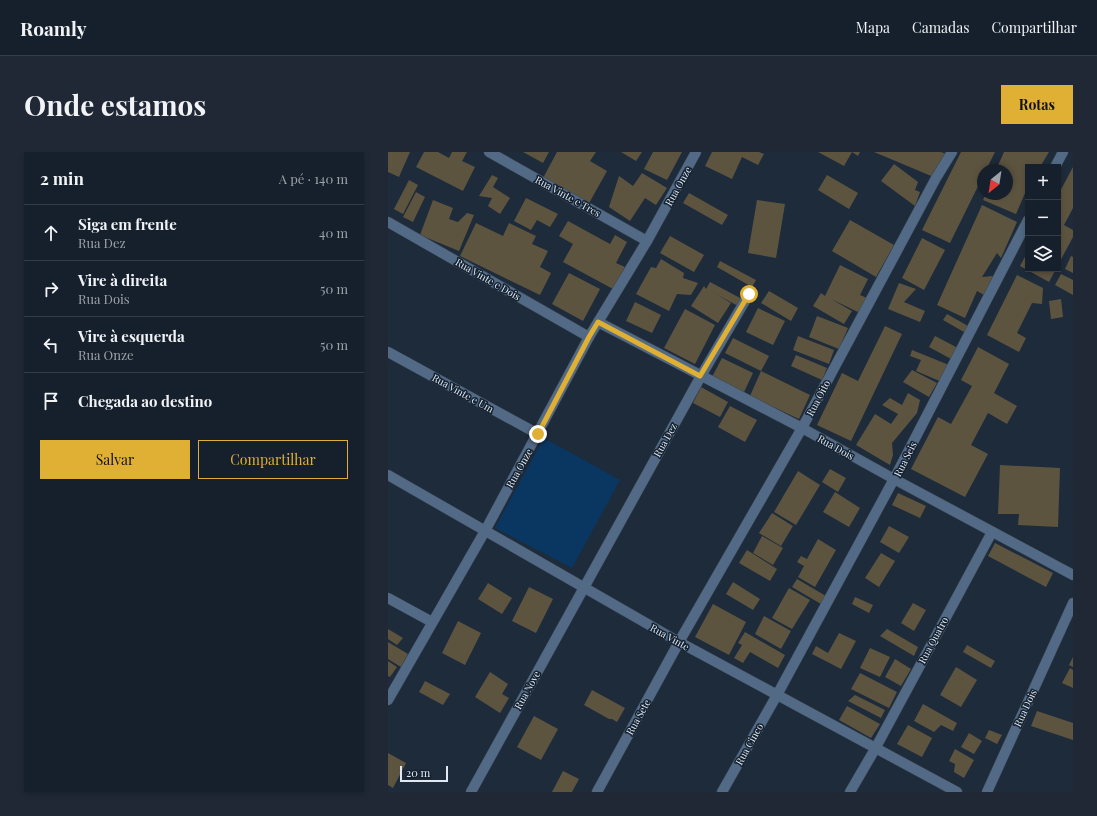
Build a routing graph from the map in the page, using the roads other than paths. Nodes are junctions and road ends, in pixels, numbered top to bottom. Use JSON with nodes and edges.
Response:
{"nodes":[{"id":1,"x":489,"y":152,"type":"edge"},
{"id":2,"x":696,"y":152,"type":"edge"},
{"id":3,"x":952,"y":152,"type":"edge"},
{"id":4,"x":1063,"y":152,"type":"edge"},
{"id":5,"x":1057,"y":164,"type":"edge"},
{"id":6,"x":388,"y":222,"type":"edge"},
{"id":7,"x":1025,"y":226,"type":"edge"},
{"id":8,"x":647,"y":241,"type":"junction"},
{"id":9,"x":749,"y":294,"type":"dead end"},
{"id":10,"x":598,"y":322,"type":"junction"},
{"id":11,"x":589,"y":337,"type":"junction"},
{"id":12,"x":388,"y":352,"type":"edge"},
{"id":13,"x":700,"y":376,"type":"junction"},
{"id":14,"x":802,"y":428,"type":"junction"},
{"id":15,"x":538,"y":434,"type":"junction"},
{"id":16,"x":388,"y":475,"type":"edge"},
{"id":17,"x":894,"y":479,"type":"junction"},
{"id":18,"x":485,"y":531,"type":"junction"},
{"id":19,"x":992,"y":532,"type":"junction"},
{"id":20,"x":1073,"y":575,"type":"edge"},
{"id":21,"x":583,"y":587,"type":"junction"},
{"id":22,"x":388,"y":598,"type":"edge"},
{"id":23,"x":1073,"y":603,"type":"edge"},
{"id":24,"x":432,"y":622,"type":"junction"},
{"id":25,"x":679,"y":642,"type":"junction"},
{"id":26,"x":777,"y":695,"type":"junction"},
{"id":27,"x":388,"y":700,"type":"edge"},
{"id":28,"x":875,"y":749,"type":"junction"},
{"id":29,"x":471,"y":792,"type":"edge"},
{"id":30,"x":597,"y":792,"type":"edge"},
{"id":31,"x":722,"y":792,"type":"edge"},
{"id":32,"x":850,"y":792,"type":"edge"},
{"id":33,"x":957,"y":792,"type":"edge"},
{"id":34,"x":987,"y":792,"type":"edge"}],
"edges":[{"from":1,"to":8,"type":"street","name":"Rua Vinte e Tres"},
{"from":2,"to":8,"type":"street","name":"Rua Onze"},
{"from":3,"to":14,"type":"street","name":"Rua Oito"},
{"from":4,"to":5,"type":"street"},
{"from":6,"to":11,"type":"street","name":"Rua Vinte e Dois"},
{"from":7,"to":17,"type":"street","name":"Rua Seis"},
{"from":8,"to":10,"type":"street","name":"Rua Onze"},
{"from":9,"to":13,"type":"street","name":"Rua Dez"},
{"from":10,"to":11,"type":"street","name":"Rua Onze"},
{"from":10,"to":13,"type":"street","name":"Rua Dois"},
{"from":11,"to":15,"type":"street","name":"Rua Onze"},
{"from":12,"to":15,"type":"street","name":"Rua Vinte e Um"},
{"from":13,"to":14,"type":"street","name":"Rua Dois"},
{"from":13,"to":21,"type":"street","name":"Rua Dez"},
{"from":14,"to":17,"type":"street","name":"Rua Dois"},
{"from":14,"to":25,"type":"street","name":"Rua Oito"},
{"from":15,"to":18,"type":"street","name":"Rua Onze"},
{"from":16,"to":18,"type":"street","name":"Rua Vinte"},
{"from":17,"to":19,"type":"street","name":"Rua Dois"},
{"from":17,"to":26,"type":"street","name":"Rua Seis"},
{"from":18,"to":21,"type":"street","name":"Rua Vinte"},
{"from":18,"to":24,"type":"street","name":"Rua Onze"},
{"from":19,"to":20,"type":"street","name":"Rua Dois"},
{"from":19,"to":28,"type":"street","name":"Rua Quatro"},
{"from":21,"to":25,"type":"street","name":"Rua Vinte"},
{"from":21,"to":29,"type":"street","name":"Rua Nove"},
{"from":22,"to":24,"type":"street"},
{"from":23,"to":34,"type":"street","name":"Rua Dois"},
{"from":24,"to":27,"type":"street","name":"Rua Onze"},
{"from":25,"to":26,"type":"street","name":"Rua Vinte"},
{"from":25,"to":30,"type":"street","name":"Rua Sete"},
{"from":26,"to":28,"type":"street","name":"Rua Vinte"},
{"from":26,"to":31,"type":"street","name":"Rua Cinco"},
{"from":28,"to":32,"type":"street","name":"Rua Quatro"},
{"from":28,"to":33,"type":"street","name":"Rua Vinte"}]}
